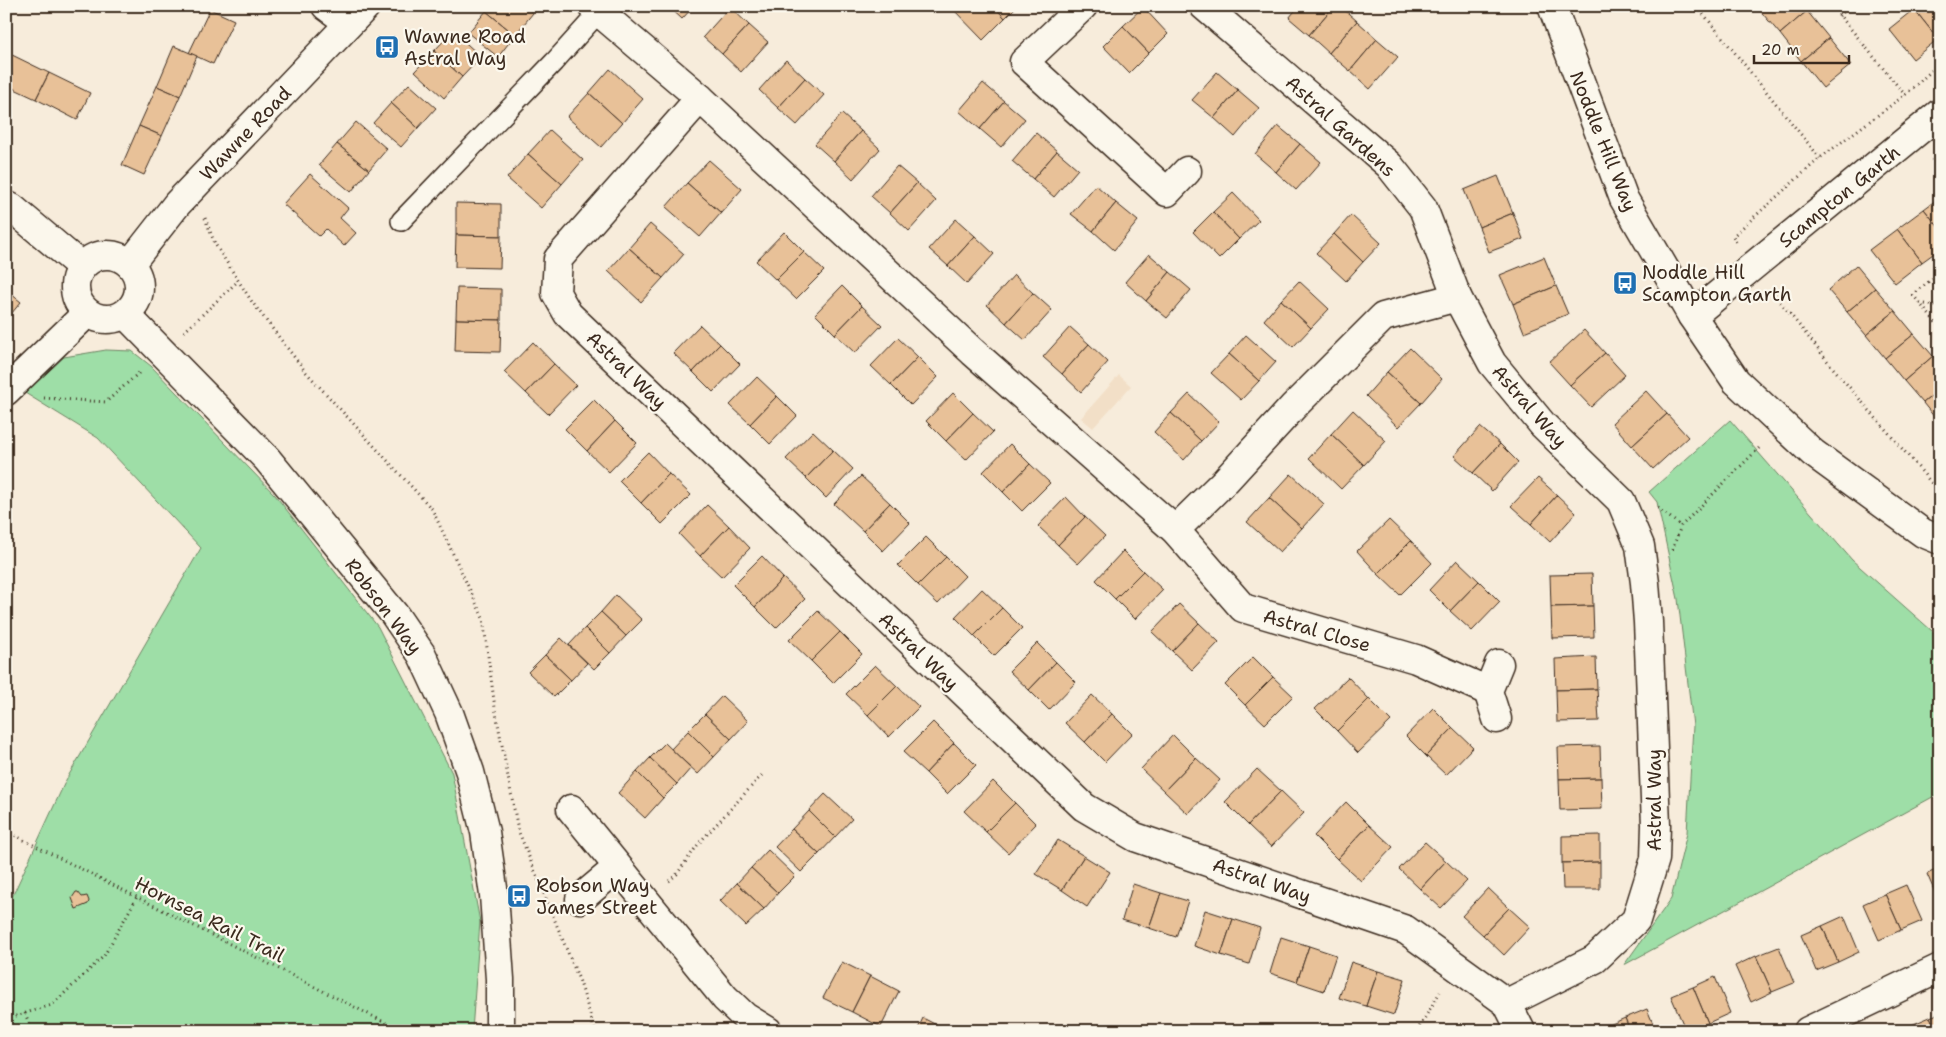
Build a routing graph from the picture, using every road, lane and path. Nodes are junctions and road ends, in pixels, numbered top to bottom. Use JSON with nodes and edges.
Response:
{"nodes":[{"id":1,"x":326,"y":6,"type":"edge"},
{"id":2,"x":1204,"y":6,"type":"edge"},
{"id":3,"x":1552,"y":6,"type":"edge"},
{"id":4,"x":1697,"y":6,"type":"edge"},
{"id":5,"x":1832,"y":6,"type":"edge"},
{"id":6,"x":1850,"y":6,"type":"edge"},
{"id":7,"x":1080,"y":7,"type":"edge"},
{"id":8,"x":596,"y":9,"type":"edge"},
{"id":9,"x":358,"y":15,"type":"edge"},
{"id":10,"x":1840,"y":16,"type":"junction"},
{"id":11,"x":1940,"y":63,"type":"edge"},
{"id":12,"x":1905,"y":95,"type":"junction"},
{"id":13,"x":700,"y":98,"type":"junction"},
{"id":14,"x":1940,"y":113,"type":"edge"},
{"id":15,"x":1820,"y":158,"type":"junction"},
{"id":16,"x":1187,"y":171,"type":"dead end"},
{"id":17,"x":194,"y":187,"type":"junction"},
{"id":18,"x":6,"y":205,"type":"edge"},
{"id":19,"x":401,"y":221,"type":"dead end"},
{"id":20,"x":130,"y":264,"type":"junction"},
{"id":21,"x":82,"y":267,"type":"junction"},
{"id":22,"x":1752,"y":267,"type":"junction"},
{"id":23,"x":1940,"y":272,"type":"edge"},
{"id":24,"x":1457,"y":297,"type":"junction"},
{"id":25,"x":1920,"y":303,"type":"junction"},
{"id":26,"x":1940,"y":307,"type":"edge"},
{"id":27,"x":86,"y":312,"type":"junction"},
{"id":28,"x":125,"y":314,"type":"junction"},
{"id":29,"x":1692,"y":316,"type":"junction"},
{"id":30,"x":1940,"y":328,"type":"edge"},
{"id":31,"x":6,"y":391,"type":"edge"},
{"id":32,"x":1784,"y":426,"type":"junction"},
{"id":33,"x":1940,"y":493,"type":"edge"},
{"id":34,"x":1175,"y":530,"type":"junction"},
{"id":35,"x":1940,"y":540,"type":"edge"},
{"id":36,"x":1645,"y":583,"type":"junction"},
{"id":37,"x":1499,"y":664,"type":"dead end"},
{"id":38,"x":1488,"y":691,"type":"junction"},
{"id":39,"x":1497,"y":719,"type":"dead end"},
{"id":40,"x":762,"y":775,"type":"dead end"},
{"id":41,"x":571,"y":809,"type":"dead end"},
{"id":42,"x":6,"y":831,"type":"edge"},
{"id":43,"x":617,"y":868,"type":"junction"},
{"id":44,"x":137,"y":897,"type":"junction"},
{"id":45,"x":580,"y":899,"type":"dead end"},
{"id":46,"x":647,"y":902,"type":"junction"},
{"id":47,"x":1457,"y":967,"type":"junction"},
{"id":48,"x":1940,"y":968,"type":"edge"},
{"id":49,"x":1507,"y":1003,"type":"junction"},
{"id":50,"x":25,"y":1013,"type":"junction"},
{"id":51,"x":6,"y":1019,"type":"edge"},
{"id":52,"x":32,"y":1031,"type":"edge"},
{"id":53,"x":402,"y":1031,"type":"edge"},
{"id":54,"x":500,"y":1031,"type":"edge"},
{"id":55,"x":595,"y":1031,"type":"edge"},
{"id":56,"x":768,"y":1031,"type":"edge"},
{"id":57,"x":1417,"y":1031,"type":"edge"},
{"id":58,"x":1522,"y":1031,"type":"edge"},
{"id":59,"x":1808,"y":1031,"type":"edge"}],
"edges":[{"from":1,"to":9,"type":"street"},
{"from":2,"to":24,"type":"street","name":"Astral Gardens"},
{"from":3,"to":29,"type":"street","name":"Noddle Hill Way"},
{"from":4,"to":15,"type":"path"},
{"from":5,"to":10,"type":"path"},
{"from":6,"to":10,"type":"path"},
{"from":7,"to":16,"type":"street"},
{"from":8,"to":13,"type":"street"},
{"from":8,"to":19,"type":"lane"},
{"from":9,"to":17,"type":"street","name":"Wawne Road"},
{"from":10,"to":12,"type":"path"},
{"from":11,"to":12,"type":"path"},
{"from":12,"to":15,"type":"path"},
{"from":13,"to":34,"type":"street"},
{"from":13,"to":47,"type":"street","name":"Astral Way"},
{"from":14,"to":22,"type":"street","name":"Scampton Garth"},
{"from":15,"to":22,"type":"path"},
{"from":17,"to":20,"type":"street","name":"Wawne Road"},
{"from":17,"to":55,"type":"path"},
{"from":18,"to":21,"type":"street"},
{"from":20,"to":21,"type":"street"},
{"from":20,"to":28,"type":"street"},
{"from":21,"to":27,"type":"street"},
{"from":22,"to":29,"type":"street","name":"Scampton Garth"},
{"from":22,"to":33,"type":"path"},
{"from":23,"to":25,"type":"path"},
{"from":24,"to":34,"type":"street"},
{"from":24,"to":36,"type":"street","name":"Astral Way"},
{"from":25,"to":26,"type":"path"},
{"from":25,"to":30,"type":"path"},
{"from":27,"to":28,"type":"street"},
{"from":27,"to":31,"type":"street"},
{"from":28,"to":54,"type":"street","name":"Robson Way"},
{"from":29,"to":32,"type":"street","name":"Noddle Hill Way"},
{"from":32,"to":35,"type":"street","name":"Noddle Hill Way"},
{"from":32,"to":36,"type":"path"},
{"from":34,"to":38,"type":"street","name":"Astral Close"},
{"from":36,"to":49,"type":"street","name":"Astral Way"},
{"from":37,"to":38,"type":"street"},
{"from":38,"to":39,"type":"street"},
{"from":40,"to":46,"type":"path"},
{"from":41,"to":43,"type":"street"},
{"from":42,"to":44,"type":"path","name":"Hornsea Rail Trail"},
{"from":43,"to":45,"type":"street"},
{"from":43,"to":46,"type":"street"},
{"from":44,"to":50,"type":"path"},
{"from":44,"to":53,"type":"path","name":"Hornsea Rail Trail"},
{"from":46,"to":56,"type":"street"},
{"from":47,"to":49,"type":"street","name":"Astral Way"},
{"from":47,"to":57,"type":"path"},
{"from":48,"to":59,"type":"street"},
{"from":49,"to":58,"type":"street"},
{"from":50,"to":51,"type":"path"},
{"from":50,"to":52,"type":"path"}]}
